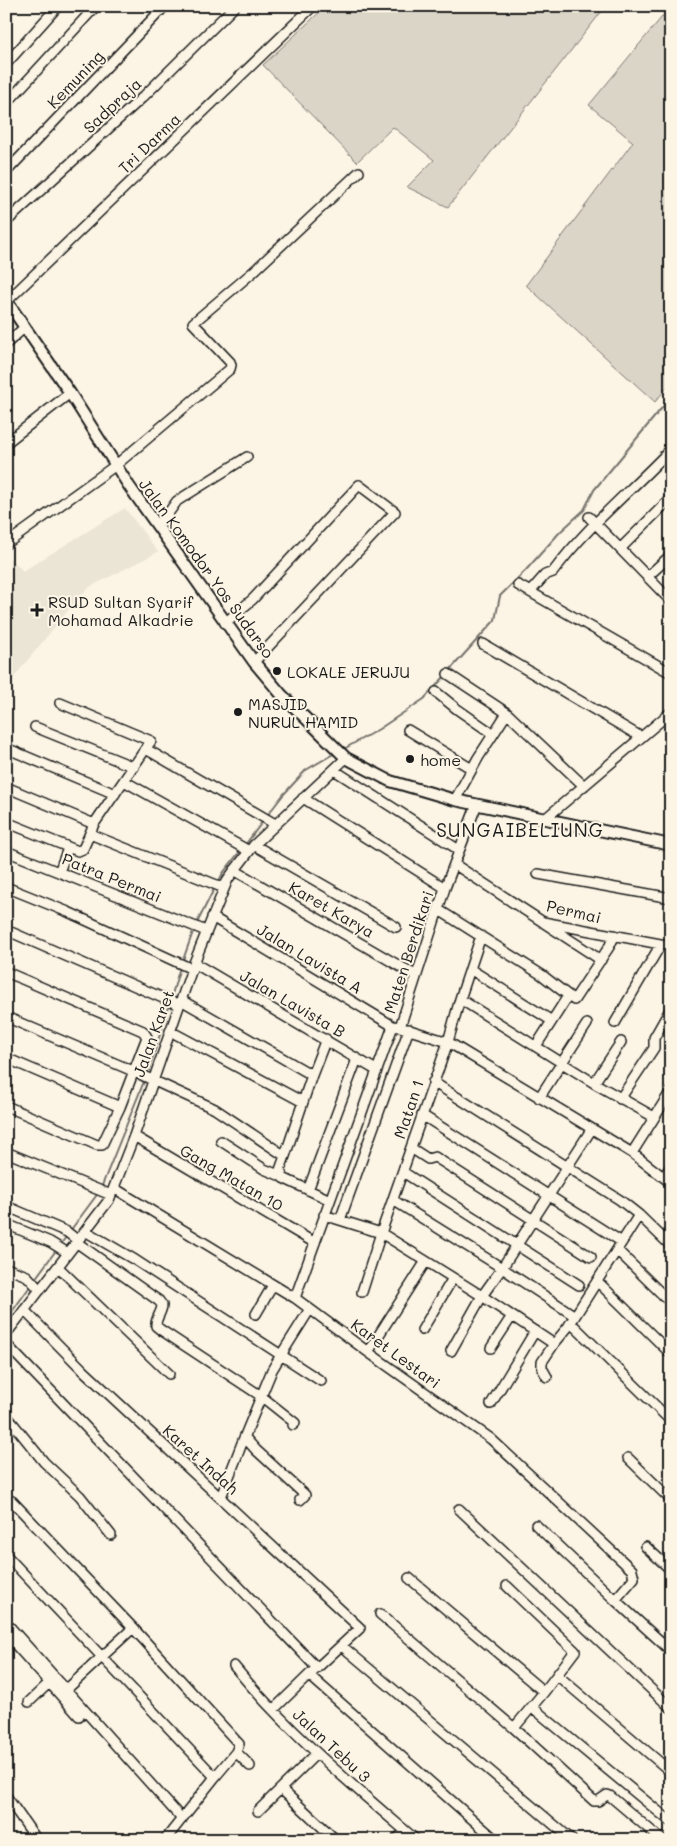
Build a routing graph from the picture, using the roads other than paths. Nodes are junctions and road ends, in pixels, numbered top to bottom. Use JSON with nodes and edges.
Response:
{"nodes":[{"id":1,"x":58,"y":6,"type":"edge"},
{"id":2,"x":96,"y":6,"type":"edge"},
{"id":3,"x":165,"y":6,"type":"edge"},
{"id":4,"x":235,"y":6,"type":"edge"},
{"id":5,"x":308,"y":8,"type":"edge"},
{"id":6,"x":6,"y":64,"type":"edge"},
{"id":7,"x":6,"y":104,"type":"edge"},
{"id":8,"x":6,"y":172,"type":"edge"},
{"id":9,"x":358,"y":172,"type":"dead end"},
{"id":10,"x":6,"y":222,"type":"edge"},
{"id":11,"x":7,"y":301,"type":"edge"},
{"id":12,"x":25,"y":327,"type":"junction"},
{"id":13,"x":6,"y":344,"type":"edge"},
{"id":14,"x":70,"y":393,"type":"junction"},
{"id":15,"x":6,"y":443,"type":"edge"},
{"id":16,"x":671,"y":450,"type":"edge"},
{"id":17,"x":247,"y":457,"type":"dead end"},
{"id":18,"x":116,"y":465,"type":"junction"},
{"id":19,"x":671,"y":498,"type":"edge"},
{"id":20,"x":592,"y":521,"type":"junction"},
{"id":21,"x":156,"y":524,"type":"junction"},
{"id":22,"x":6,"y":544,"type":"edge"},
{"id":23,"x":620,"y":549,"type":"junction"},
{"id":24,"x":671,"y":555,"type":"edge"},
{"id":25,"x":648,"y":577,"type":"junction"},
{"id":26,"x":518,"y":585,"type":"dead end"},
{"id":27,"x":530,"y":592,"type":"junction"},
{"id":28,"x":671,"y":601,"type":"edge"},
{"id":29,"x":225,"y":623,"type":"junction"},
{"id":30,"x":483,"y":644,"type":"dead end"},
{"id":31,"x":254,"y":662,"type":"junction"},
{"id":32,"x":448,"y":674,"type":"dead end"},
{"id":33,"x":671,"y":674,"type":"edge"},
{"id":34,"x":436,"y":692,"type":"dead end"},
{"id":35,"x":60,"y":703,"type":"dead end"},
{"id":36,"x":507,"y":713,"type":"junction"},
{"id":37,"x":668,"y":717,"type":"edge"},
{"id":38,"x":35,"y":727,"type":"dead end"},
{"id":39,"x":408,"y":730,"type":"dead end"},
{"id":40,"x":493,"y":734,"type":"junction"},
{"id":41,"x":641,"y":737,"type":"junction"},
{"id":42,"x":6,"y":748,"type":"edge"},
{"id":43,"x":146,"y":748,"type":"junction"},
{"id":44,"x":346,"y":758,"type":"junction"},
{"id":45,"x":134,"y":766,"type":"junction"},
{"id":46,"x":472,"y":769,"type":"junction"},
{"id":47,"x":334,"y":770,"type":"junction"},
{"id":48,"x":124,"y":781,"type":"junction"},
{"id":49,"x":584,"y":786,"type":"junction"},
{"id":50,"x":6,"y":787,"type":"edge"},
{"id":51,"x":115,"y":794,"type":"junction"},
{"id":52,"x":302,"y":798,"type":"junction"},
{"id":53,"x":454,"y":800,"type":"junction"},
{"id":54,"x":477,"y":804,"type":"junction"},
{"id":55,"x":546,"y":818,"type":"junction"},
{"id":56,"x":6,"y":822,"type":"edge"},
{"id":57,"x":272,"y":823,"type":"junction"},
{"id":58,"x":94,"y":824,"type":"junction"},
{"id":59,"x":90,"y":834,"type":"junction"},
{"id":60,"x":671,"y":846,"type":"edge"},
{"id":61,"x":68,"y":848,"type":"junction"},
{"id":62,"x":250,"y":848,"type":"junction"},
{"id":63,"x":459,"y":850,"type":"junction"},
{"id":64,"x":6,"y":851,"type":"edge"},
{"id":65,"x":454,"y":864,"type":"junction"},
{"id":66,"x":234,"y":870,"type":"junction"},
{"id":67,"x":59,"y":872,"type":"junction"},
{"id":68,"x":538,"y":874,"type":"dead end"},
{"id":69,"x":6,"y":887,"type":"edge"},
{"id":70,"x":222,"y":887,"type":"junction"},
{"id":71,"x":445,"y":888,"type":"junction"},
{"id":72,"x":671,"y":898,"type":"edge"},
{"id":73,"x":439,"y":910,"type":"junction"},
{"id":74,"x":212,"y":917,"type":"junction"},
{"id":75,"x":543,"y":922,"type":"junction"},
{"id":76,"x":396,"y":927,"type":"dead end"},
{"id":77,"x":6,"y":930,"type":"edge"},
{"id":78,"x":204,"y":931,"type":"junction"},
{"id":79,"x":615,"y":935,"type":"junction"},
{"id":80,"x":481,"y":936,"type":"junction"},
{"id":81,"x":661,"y":944,"type":"junction"},
{"id":82,"x":671,"y":946,"type":"edge"},
{"id":83,"x":601,"y":960,"type":"junction"},
{"id":84,"x":191,"y":967,"type":"junction"},
{"id":85,"x":470,"y":969,"type":"junction"},
{"id":86,"x":6,"y":972,"type":"edge"},
{"id":87,"x":415,"y":975,"type":"junction"},
{"id":88,"x":568,"y":996,"type":"junction"},
{"id":89,"x":460,"y":999,"type":"junction"},
{"id":90,"x":179,"y":1003,"type":"junction"},
{"id":91,"x":671,"y":1008,"type":"edge"},
{"id":92,"x":6,"y":1017,"type":"edge"},
{"id":93,"x":552,"y":1021,"type":"junction"},
{"id":94,"x":615,"y":1023,"type":"dead end"},
{"id":95,"x":587,"y":1024,"type":"dead end"},
{"id":96,"x":401,"y":1027,"type":"junction"},
{"id":97,"x":170,"y":1031,"type":"junction"},
{"id":98,"x":326,"y":1039,"type":"junction"},
{"id":99,"x":448,"y":1042,"type":"junction"},
{"id":100,"x":621,"y":1042,"type":"dead end"},
{"id":101,"x":536,"y":1046,"type":"junction"},
{"id":102,"x":6,"y":1058,"type":"edge"},
{"id":103,"x":357,"y":1058,"type":"junction"},
{"id":104,"x":562,"y":1062,"type":"junction"},
{"id":105,"x":376,"y":1070,"type":"junction"},
{"id":106,"x":134,"y":1072,"type":"junction"},
{"id":107,"x":312,"y":1075,"type":"junction"},
{"id":108,"x":151,"y":1079,"type":"junction"},
{"id":109,"x":433,"y":1082,"type":"junction"},
{"id":110,"x":594,"y":1083,"type":"junction"},
{"id":111,"x":671,"y":1091,"type":"edge"},
{"id":112,"x":539,"y":1098,"type":"junction"},
{"id":113,"x":620,"y":1098,"type":"junction"},
{"id":114,"x":303,"y":1102,"type":"junction"},
{"id":115,"x":6,"y":1106,"type":"edge"},
{"id":116,"x":120,"y":1107,"type":"junction"},
{"id":117,"x":422,"y":1115,"type":"junction"},
{"id":118,"x":654,"y":1118,"type":"junction"},
{"id":119,"x":591,"y":1130,"type":"junction"},
{"id":120,"x":134,"y":1136,"type":"junction"},
{"id":121,"x":221,"y":1141,"type":"dead end"},
{"id":122,"x":410,"y":1148,"type":"junction"},
{"id":123,"x":6,"y":1152,"type":"edge"},
{"id":124,"x":632,"y":1153,"type":"junction"},
{"id":125,"x":285,"y":1156,"type":"junction"},
{"id":126,"x":671,"y":1166,"type":"edge"},
{"id":127,"x":567,"y":1168,"type":"junction"},
{"id":128,"x":403,"y":1172,"type":"junction"},
{"id":129,"x":281,"y":1176,"type":"junction"},
{"id":130,"x":667,"y":1180,"type":"edge"},
{"id":131,"x":308,"y":1190,"type":"junction"},
{"id":132,"x":111,"y":1192,"type":"junction"},
{"id":133,"x":548,"y":1196,"type":"junction"},
{"id":134,"x":330,"y":1200,"type":"junction"},
{"id":135,"x":393,"y":1200,"type":"junction"},
{"id":136,"x":6,"y":1206,"type":"edge"},
{"id":137,"x":324,"y":1215,"type":"junction"},
{"id":138,"x":639,"y":1215,"type":"junction"},
{"id":139,"x":534,"y":1219,"type":"junction"},
{"id":140,"x":340,"y":1220,"type":"junction"},
{"id":141,"x":6,"y":1224,"type":"edge"},
{"id":142,"x":85,"y":1231,"type":"junction"},
{"id":143,"x":381,"y":1233,"type":"junction"},
{"id":144,"x":76,"y":1240,"type":"junction"},
{"id":145,"x":315,"y":1243,"type":"junction"},
{"id":146,"x":518,"y":1244,"type":"junction"},
{"id":147,"x":619,"y":1246,"type":"junction"},
{"id":148,"x":671,"y":1246,"type":"edge"},
{"id":149,"x":66,"y":1252,"type":"junction"},
{"id":150,"x":591,"y":1257,"type":"dead end"},
{"id":151,"x":426,"y":1261,"type":"junction"},
{"id":152,"x":58,"y":1267,"type":"junction"},
{"id":153,"x":6,"y":1268,"type":"edge"},
{"id":154,"x":502,"y":1268,"type":"junction"},
{"id":155,"x":453,"y":1278,"type":"junction"},
{"id":156,"x":597,"y":1281,"type":"junction"},
{"id":157,"x":274,"y":1285,"type":"junction"},
{"id":158,"x":579,"y":1285,"type":"dead end"},
{"id":159,"x":39,"y":1289,"type":"junction"},
{"id":160,"x":362,"y":1292,"type":"dead end"},
{"id":161,"x":482,"y":1296,"type":"junction"},
{"id":162,"x":295,"y":1298,"type":"junction"},
{"id":163,"x":671,"y":1303,"type":"edge"},
{"id":164,"x":310,"y":1309,"type":"junction"},
{"id":165,"x":24,"y":1310,"type":"junction"},
{"id":166,"x":256,"y":1314,"type":"dead end"},
{"id":167,"x":512,"y":1316,"type":"junction"},
{"id":168,"x":573,"y":1319,"type":"junction"},
{"id":169,"x":7,"y":1330,"type":"edge"},
{"id":170,"x":422,"y":1330,"type":"dead end"},
{"id":171,"x":535,"y":1331,"type":"junction"},
{"id":172,"x":6,"y":1344,"type":"edge"},
{"id":173,"x":554,"y":1344,"type":"junction"},
{"id":174,"x":491,"y":1348,"type":"dead end"},
{"id":175,"x":451,"y":1350,"type":"dead end"},
{"id":176,"x":368,"y":1352,"type":"junction"},
{"id":177,"x":671,"y":1354,"type":"edge"},
{"id":178,"x":281,"y":1355,"type":"junction"},
{"id":179,"x":168,"y":1374,"type":"dead end"},
{"id":180,"x":547,"y":1377,"type":"dead end"},
{"id":181,"x":321,"y":1381,"type":"dead end"},
{"id":182,"x":261,"y":1396,"type":"junction"},
{"id":183,"x":491,"y":1404,"type":"dead end"},
{"id":184,"x":6,"y":1416,"type":"edge"},
{"id":185,"x":671,"y":1421,"type":"edge"},
{"id":186,"x":292,"y":1426,"type":"dead end"},
{"id":187,"x":244,"y":1438,"type":"junction"},
{"id":188,"x":628,"y":1458,"type":"dead end"},
{"id":189,"x":221,"y":1497,"type":"junction"},
{"id":190,"x":6,"y":1498,"type":"edge"},
{"id":191,"x":300,"y":1500,"type":"dead end"},
{"id":192,"x":671,"y":1500,"type":"edge"},
{"id":193,"x":459,"y":1509,"type":"dead end"},
{"id":194,"x":536,"y":1525,"type":"dead end"},
{"id":195,"x":111,"y":1535,"type":"dead end"},
{"id":196,"x":646,"y":1547,"type":"dead end"},
{"id":197,"x":6,"y":1555,"type":"edge"},
{"id":198,"x":671,"y":1570,"type":"edge"},
{"id":199,"x":409,"y":1578,"type":"dead end"},
{"id":200,"x":507,"y":1586,"type":"dead end"},
{"id":201,"x":615,"y":1600,"type":"junction"},
{"id":202,"x":380,"y":1614,"type":"dead end"},
{"id":203,"x":6,"y":1625,"type":"edge"},
{"id":204,"x":133,"y":1628,"type":"junction"},
{"id":205,"x":6,"y":1634,"type":"edge"},
{"id":206,"x":342,"y":1646,"type":"junction"},
{"id":207,"x":671,"y":1651,"type":"edge"},
{"id":208,"x":102,"y":1656,"type":"junction"},
{"id":209,"x":234,"y":1666,"type":"dead end"},
{"id":210,"x":317,"y":1668,"type":"junction"},
{"id":211,"x":557,"y":1675,"type":"junction"},
{"id":212,"x":309,"y":1676,"type":"junction"},
{"id":213,"x":50,"y":1682,"type":"junction"},
{"id":214,"x":67,"y":1689,"type":"junction"},
{"id":215,"x":544,"y":1692,"type":"junction"},
{"id":216,"x":29,"y":1702,"type":"dead end"},
{"id":217,"x":532,"y":1707,"type":"junction"},
{"id":218,"x":671,"y":1708,"type":"edge"},
{"id":219,"x":273,"y":1710,"type":"junction"},
{"id":220,"x":79,"y":1716,"type":"dead end"},
{"id":221,"x":514,"y":1728,"type":"junction"},
{"id":222,"x":236,"y":1752,"type":"junction"},
{"id":223,"x":316,"y":1754,"type":"junction"},
{"id":224,"x":250,"y":1766,"type":"dead end"},
{"id":225,"x":671,"y":1772,"type":"edge"},
{"id":226,"x":215,"y":1777,"type":"junction"},
{"id":227,"x":280,"y":1789,"type":"junction"},
{"id":228,"x":6,"y":1796,"type":"edge"},
{"id":229,"x":258,"y":1812,"type":"dead end"},
{"id":230,"x":182,"y":1819,"type":"junction"},
{"id":231,"x":671,"y":1822,"type":"edge"},
{"id":232,"x":405,"y":1831,"type":"junction"},
{"id":233,"x":37,"y":1840,"type":"edge"},
{"id":234,"x":165,"y":1840,"type":"edge"},
{"id":235,"x":336,"y":1840,"type":"edge"},
{"id":236,"x":396,"y":1840,"type":"edge"},
{"id":237,"x":416,"y":1840,"type":"edge"},
{"id":238,"x":496,"y":1840,"type":"edge"},
{"id":239,"x":572,"y":1840,"type":"edge"},
{"id":240,"x":662,"y":1840,"type":"edge"}],
"edges":[{"from":1,"to":6,"type":"street"},
{"from":2,"to":7,"type":"street"},
{"from":3,"to":8,"type":"street","name":"Kemuning"},
{"from":4,"to":10,"type":"street","name":"Sadpraja"},
{"from":5,"to":11,"type":"street","name":"Tri Darma"},
{"from":9,"to":18,"type":"street"},
{"from":11,"to":12,"type":"street","name":"Jalan Komodor Yos Sudarso"},
{"from":12,"to":13,"type":"street"},
{"from":12,"to":14,"type":"street","name":"Jalan Komodor Yos Sudarso"},
{"from":14,"to":15,"type":"street"},
{"from":14,"to":18,"type":"street","name":"Jalan Komodor Yos Sudarso"},
{"from":16,"to":20,"type":"street"},
{"from":17,"to":21,"type":"street"},
{"from":18,"to":21,"type":"street","name":"Jalan Komodor Yos Sudarso"},
{"from":18,"to":22,"type":"street"},
{"from":19,"to":23,"type":"street"},
{"from":20,"to":23,"type":"street"},
{"from":20,"to":27,"type":"street"},
{"from":21,"to":29,"type":"street","name":"Jalan Komodor Yos Sudarso"},
{"from":23,"to":25,"type":"street"},
{"from":24,"to":25,"type":"street"},
{"from":25,"to":28,"type":"street"},
{"from":26,"to":27,"type":"street"},
{"from":27,"to":33,"type":"street"},
{"from":29,"to":31,"type":"street","name":"Jalan Komodor Yos Sudarso"},
{"from":29,"to":31,"type":"street"},
{"from":30,"to":41,"type":"street"},
{"from":31,"to":44,"type":"street","name":"Jalan Komodor Yos Sudarso"},
{"from":32,"to":36,"type":"street"},
{"from":34,"to":40,"type":"street"},
{"from":35,"to":43,"type":"street"},
{"from":36,"to":40,"type":"street"},
{"from":36,"to":49,"type":"street"},
{"from":37,"to":41,"type":"street"},
{"from":38,"to":45,"type":"street"},
{"from":39,"to":46,"type":"street"},
{"from":40,"to":46,"type":"street"},
{"from":41,"to":49,"type":"street"},
{"from":42,"to":51,"type":"street"},
{"from":43,"to":45,"type":"street"},
{"from":43,"to":57,"type":"street"},
{"from":44,"to":47,"type":"street","name":"Jalan Karet"},
{"from":44,"to":53,"type":"street","name":"Jalan Komodor Yos Sudarso"},
{"from":45,"to":48,"type":"street"},
{"from":46,"to":53,"type":"street"},
{"from":47,"to":52,"type":"street","name":"Jalan Karet"},
{"from":47,"to":63,"type":"street"},
{"from":48,"to":51,"type":"street"},
{"from":48,"to":62,"type":"street"},
{"from":49,"to":55,"type":"street"},
{"from":50,"to":58,"type":"street"},
{"from":51,"to":58,"type":"street"},
{"from":52,"to":57,"type":"street","name":"Jalan Karet"},
{"from":52,"to":71,"type":"street"},
{"from":53,"to":54,"type":"street","name":"Jalan Komodor Yos Sudarso"},
{"from":54,"to":55,"type":"street","name":"Jalan Komodor Yos Sudarso"},
{"from":54,"to":63,"type":"street","name":"Maten Berdikari"},
{"from":55,"to":60,"type":"street","name":"Jalan Komodor Yos Sudarso"},
{"from":56,"to":61,"type":"street"},
{"from":57,"to":62,"type":"street","name":"Jalan Karet"},
{"from":58,"to":59,"type":"street"},
{"from":59,"to":61,"type":"street"},
{"from":59,"to":70,"type":"street"},
{"from":61,"to":67,"type":"street"},
{"from":62,"to":66,"type":"street","name":"Jalan Karet"},
{"from":62,"to":76,"type":"street"},
{"from":63,"to":65,"type":"street","name":"Maten Berdikari"},
{"from":64,"to":67,"type":"street","name":"Patra Permai"},
{"from":65,"to":71,"type":"street","name":"Maten Berdikari"},
{"from":65,"to":75,"type":"street","name":"Permai"},
{"from":66,"to":70,"type":"street","name":"Jalan Karet"},
{"from":66,"to":87,"type":"street","name":"Karet Karya"},
{"from":67,"to":78,"type":"street","name":"Patra Permai"},
{"from":68,"to":72,"type":"street"},
{"from":69,"to":84,"type":"street","name":"Jalan Lavista B"},
{"from":70,"to":74,"type":"street","name":"Jalan Karet"},
{"from":71,"to":73,"type":"street","name":"Maten Berdikari"},
{"from":73,"to":80,"type":"street"},
{"from":73,"to":87,"type":"street","name":"Maten Berdikari"},
{"from":74,"to":78,"type":"street","name":"Jalan Karet"},
{"from":74,"to":96,"type":"street","name":"Jalan Lavista A"},
{"from":75,"to":79,"type":"street","name":"Permai"},
{"from":75,"to":83,"type":"street"},
{"from":77,"to":90,"type":"street"},
{"from":78,"to":84,"type":"street","name":"Jalan Karet"},
{"from":79,"to":81,"type":"street","name":"Permai"},
{"from":79,"to":83,"type":"street"},
{"from":80,"to":85,"type":"street","name":"Matan 1"},
{"from":80,"to":88,"type":"street"},
{"from":81,"to":82,"type":"street","name":"Permai"},
{"from":81,"to":94,"type":"street"},
{"from":83,"to":88,"type":"street"},
{"from":84,"to":90,"type":"street","name":"Jalan Karet"},
{"from":84,"to":98,"type":"street","name":"Jalan Lavista B"},
{"from":85,"to":89,"type":"street","name":"Matan 1"},
{"from":85,"to":93,"type":"street"},
{"from":86,"to":106,"type":"street"},
{"from":87,"to":96,"type":"street","name":"Maten Berdikari"},
{"from":88,"to":93,"type":"street"},
{"from":89,"to":99,"type":"street","name":"Matan 1"},
{"from":89,"to":101,"type":"street"},
{"from":90,"to":97,"type":"street","name":"Jalan Karet"},
{"from":90,"to":107,"type":"street"},
{"from":91,"to":113,"type":"street"},
{"from":92,"to":106,"type":"street"},
{"from":93,"to":101,"type":"street"},
{"from":95,"to":104,"type":"street"},
{"from":96,"to":99,"type":"street","name":"Jalan Lavista A"},
{"from":96,"to":105,"type":"street","name":"Maten Berdikari"},
{"from":96,"to":140,"type":"street"},
{"from":97,"to":108,"type":"street","name":"Jalan Karet"},
{"from":97,"to":114,"type":"street"},
{"from":98,"to":103,"type":"street","name":"Jalan Lavista B"},
{"from":98,"to":107,"type":"street"},
{"from":99,"to":109,"type":"street","name":"Matan 1"},
{"from":99,"to":112,"type":"street","name":"Jalan Lavista A"},
{"from":100,"to":110,"type":"street"},
{"from":101,"to":104,"type":"street"},
{"from":102,"to":116,"type":"street"},
{"from":103,"to":105,"type":"street","name":"Jalan Lavista B"},
{"from":103,"to":131,"type":"street"},
{"from":104,"to":110,"type":"street"},
{"from":104,"to":112,"type":"street"},
{"from":105,"to":134,"type":"street","name":"Maten Berdikari"},
{"from":106,"to":108,"type":"street"},
{"from":106,"to":116,"type":"street"},
{"from":107,"to":114,"type":"street"},
{"from":108,"to":120,"type":"street","name":"Jalan Karet"},
{"from":108,"to":125,"type":"street"},
{"from":109,"to":117,"type":"street","name":"Matan 1"},
{"from":109,"to":127,"type":"street"},
{"from":110,"to":113,"type":"street"},
{"from":111,"to":118,"type":"street"},
{"from":112,"to":119,"type":"street","name":"Jalan Lavista A"},
{"from":113,"to":118,"type":"street"},
{"from":114,"to":125,"type":"street"},
{"from":115,"to":116,"type":"street"},
{"from":117,"to":122,"type":"street","name":"Matan 1"},
{"from":117,"to":133,"type":"street"},
{"from":118,"to":124,"type":"street"},
{"from":119,"to":124,"type":"street","name":"Jalan Lavista A"},
{"from":119,"to":127,"type":"street"},
{"from":120,"to":132,"type":"street","name":"Jalan Karet"},
{"from":120,"to":145,"type":"street","name":"Gang Matan 10"},
{"from":121,"to":129,"type":"street"},
{"from":122,"to":128,"type":"street","name":"Matan 1"},
{"from":122,"to":139,"type":"street"},
{"from":123,"to":132,"type":"street","name":"Karet Lestari"},
{"from":124,"to":130,"type":"street","name":"Jalan Lavista A"},
{"from":125,"to":129,"type":"street"},
{"from":126,"to":130,"type":"street"},
{"from":127,"to":133,"type":"street"},
{"from":127,"to":138,"type":"street"},
{"from":128,"to":135,"type":"street","name":"Matan 1"},
{"from":128,"to":146,"type":"street"},
{"from":129,"to":131,"type":"street"},
{"from":131,"to":134,"type":"street"},
{"from":132,"to":142,"type":"street","name":"Jalan Karet"},
{"from":132,"to":157,"type":"street","name":"Karet Lestari"},
{"from":133,"to":139,"type":"street"},
{"from":133,"to":147,"type":"street"},
{"from":134,"to":137,"type":"street","name":"Maten Berdikari"},
{"from":135,"to":143,"type":"street","name":"Matan 1"},
{"from":135,"to":154,"type":"street"},
{"from":136,"to":144,"type":"street"},
{"from":137,"to":140,"type":"street"},
{"from":137,"to":145,"type":"street","name":"Maten Berdikari"},
{"from":138,"to":147,"type":"street"},
{"from":138,"to":148,"type":"street"},
{"from":139,"to":146,"type":"street"},
{"from":139,"to":150,"type":"street"},
{"from":140,"to":143,"type":"street"},
{"from":141,"to":149,"type":"street"},
{"from":142,"to":144,"type":"street","name":"Jalan Karet"},
{"from":142,"to":178,"type":"street"},
{"from":143,"to":151,"type":"street"},
{"from":143,"to":160,"type":"street","name":"Matan 1"},
{"from":144,"to":149,"type":"street","name":"Jalan Karet"},
{"from":144,"to":182,"type":"street"},
{"from":145,"to":162,"type":"street","name":"Maten Berdikari"},
{"from":146,"to":154,"type":"street"},
{"from":146,"to":158,"type":"street"},
{"from":147,"to":156,"type":"street"},
{"from":147,"to":163,"type":"street"},
{"from":149,"to":152,"type":"street","name":"Jalan Karet"},
{"from":151,"to":155,"type":"street"},
{"from":151,"to":176,"type":"street"},
{"from":152,"to":159,"type":"street","name":"Jalan Karet"},
{"from":152,"to":179,"type":"street"},
{"from":153,"to":159,"type":"street"},
{"from":154,"to":161,"type":"street"},
{"from":154,"to":168,"type":"street"},
{"from":155,"to":161,"type":"street"},
{"from":155,"to":170,"type":"street"},
{"from":156,"to":168,"type":"street"},
{"from":156,"to":177,"type":"street"},
{"from":157,"to":162,"type":"street","name":"Karet Lestari"},
{"from":157,"to":166,"type":"street"},
{"from":159,"to":165,"type":"street","name":"Jalan Karet"},
{"from":161,"to":167,"type":"street"},
{"from":161,"to":175,"type":"street"},
{"from":162,"to":164,"type":"street","name":"Karet Lestari"},
{"from":164,"to":176,"type":"street","name":"Karet Lestari"},
{"from":164,"to":178,"type":"street"},
{"from":165,"to":169,"type":"street","name":"Jalan Karet"},
{"from":165,"to":189,"type":"street","name":"Karet Indah"},
{"from":167,"to":171,"type":"street"},
{"from":167,"to":174,"type":"street"},
{"from":168,"to":173,"type":"street"},
{"from":168,"to":185,"type":"street"},
{"from":171,"to":173,"type":"street"},
{"from":171,"to":183,"type":"street"},
{"from":172,"to":210,"type":"street"},
{"from":173,"to":180,"type":"street"},
{"from":176,"to":201,"type":"street","name":"Karet Lestari"},
{"from":178,"to":181,"type":"street"},
{"from":178,"to":182,"type":"street"},
{"from":182,"to":186,"type":"street"},
{"from":182,"to":187,"type":"street"},
{"from":184,"to":195,"type":"street"},
{"from":187,"to":189,"type":"street"},
{"from":187,"to":191,"type":"street"},
{"from":188,"to":192,"type":"street"},
{"from":189,"to":206,"type":"street","name":"Karet Indah"},
{"from":190,"to":204,"type":"street"},
{"from":193,"to":218,"type":"street"},
{"from":194,"to":201,"type":"street"},
{"from":196,"to":198,"type":"street"},
{"from":197,"to":208,"type":"street"},
{"from":199,"to":215,"type":"street"},
{"from":200,"to":211,"type":"street"},
{"from":201,"to":207,"type":"street"},
{"from":202,"to":221,"type":"street"},
{"from":203,"to":214,"type":"street"},
{"from":204,"to":208,"type":"street"},
{"from":204,"to":222,"type":"street"},
{"from":205,"to":213,"type":"street"},
{"from":206,"to":210,"type":"street"},
{"from":206,"to":239,"type":"street"},
{"from":208,"to":214,"type":"street"},
{"from":208,"to":226,"type":"street"},
{"from":209,"to":219,"type":"street","name":"Jalan Tebu 3"},
{"from":210,"to":212,"type":"street"},
{"from":211,"to":215,"type":"street"},
{"from":211,"to":225,"type":"street"},
{"from":212,"to":219,"type":"street"},
{"from":212,"to":238,"type":"street"},
{"from":213,"to":216,"type":"street"},
{"from":213,"to":220,"type":"street"},
{"from":214,"to":230,"type":"street"},
{"from":215,"to":217,"type":"street"},
{"from":217,"to":221,"type":"street"},
{"from":217,"to":231,"type":"street"},
{"from":219,"to":223,"type":"street","name":"Jalan Tebu 3"},
{"from":221,"to":240,"type":"street"},
{"from":222,"to":224,"type":"street"},
{"from":222,"to":226,"type":"street"},
{"from":223,"to":227,"type":"street"},
{"from":223,"to":232,"type":"street","name":"Jalan Tebu 3"},
{"from":226,"to":230,"type":"street"},
{"from":227,"to":229,"type":"street"},
{"from":227,"to":235,"type":"street"},
{"from":228,"to":233,"type":"street"},
{"from":230,"to":234,"type":"street"},
{"from":232,"to":236,"type":"street"},
{"from":232,"to":237,"type":"street","name":"Jalan Tebu 3"}]}
